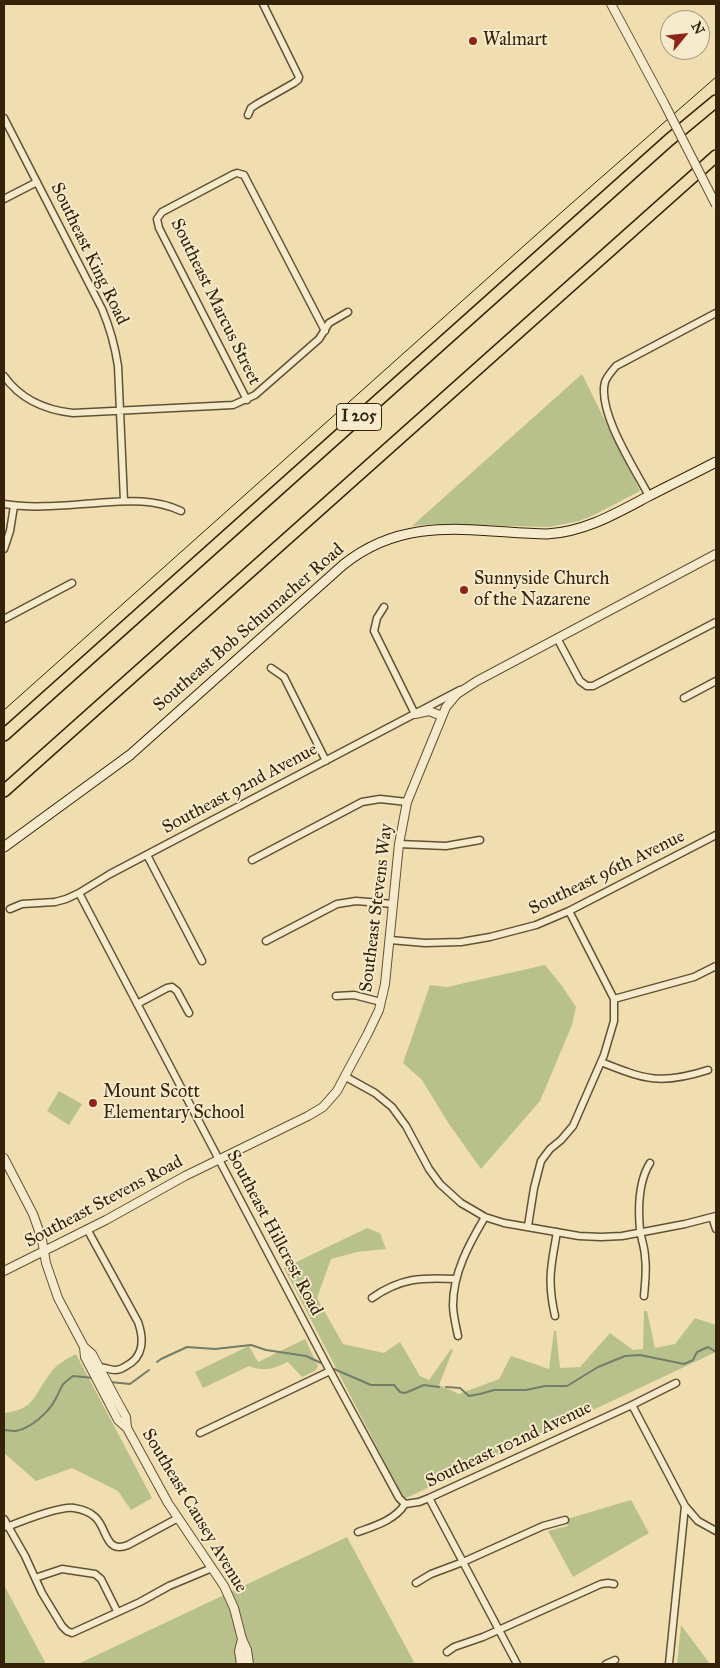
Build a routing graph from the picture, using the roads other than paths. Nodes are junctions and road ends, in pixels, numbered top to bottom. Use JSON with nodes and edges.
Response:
{"nodes":[{"id":1,"x":263,"y":4,"type":"edge"},
{"id":2,"x":611,"y":4,"type":"edge"},
{"id":3,"x":716,"y":101,"type":"edge"},
{"id":4,"x":248,"y":114,"type":"dead end"},
{"id":5,"x":4,"y":118,"type":"edge"},
{"id":6,"x":716,"y":156,"type":"edge"},
{"id":7,"x":37,"y":182,"type":"junction"},
{"id":8,"x":4,"y":199,"type":"edge"},
{"id":9,"x":716,"y":204,"type":"edge"},
{"id":10,"x":348,"y":312,"type":"dead end"},
{"id":11,"x":716,"y":313,"type":"edge"},
{"id":12,"x":325,"y":331,"type":"junction"},
{"id":13,"x":4,"y":376,"type":"edge"},
{"id":14,"x":247,"y":400,"type":"junction"},
{"id":15,"x":120,"y":411,"type":"junction"},
{"id":16,"x":716,"y":462,"type":"edge"},
{"id":17,"x":649,"y":496,"type":"junction"},
{"id":18,"x":124,"y":501,"type":"junction"},
{"id":19,"x":4,"y":504,"type":"edge"},
{"id":20,"x":14,"y":506,"type":"junction"},
{"id":21,"x":181,"y":511,"type":"dead end"},
{"id":22,"x":4,"y":549,"type":"edge"},
{"id":23,"x":716,"y":554,"type":"edge"},
{"id":24,"x":72,"y":584,"type":"dead end"},
{"id":25,"x":384,"y":607,"type":"dead end"},
{"id":26,"x":4,"y":619,"type":"edge"},
{"id":27,"x":716,"y":622,"type":"edge"},
{"id":28,"x":557,"y":638,"type":"junction"},
{"id":29,"x":271,"y":668,"type":"dead end"},
{"id":30,"x":716,"y":681,"type":"edge"},
{"id":31,"x":467,"y":687,"type":"junction"},
{"id":32,"x":684,"y":698,"type":"dead end"},
{"id":33,"x":415,"y":714,"type":"junction"},
{"id":34,"x":442,"y":716,"type":"junction"},
{"id":35,"x":4,"y":735,"type":"edge"},
{"id":36,"x":326,"y":761,"type":"junction"},
{"id":37,"x":4,"y":791,"type":"edge"},
{"id":38,"x":407,"y":802,"type":"junction"},
{"id":39,"x":716,"y":835,"type":"edge"},
{"id":40,"x":480,"y":840,"type":"dead end"},
{"id":41,"x":399,"y":844,"type":"junction"},
{"id":42,"x":4,"y":846,"type":"edge"},
{"id":43,"x":146,"y":855,"type":"junction"},
{"id":44,"x":252,"y":860,"type":"dead end"},
{"id":45,"x":79,"y":893,"type":"junction"},
{"id":46,"x":393,"y":904,"type":"junction"},
{"id":47,"x":10,"y":910,"type":"dead end"},
{"id":48,"x":570,"y":911,"type":"junction"},
{"id":49,"x":390,"y":940,"type":"junction"},
{"id":50,"x":266,"y":941,"type":"dead end"},
{"id":51,"x":202,"y":961,"type":"dead end"},
{"id":52,"x":716,"y":966,"type":"edge"},
{"id":53,"x":336,"y":996,"type":"dead end"},
{"id":54,"x":614,"y":999,"type":"junction"},
{"id":55,"x":381,"y":1002,"type":"junction"},
{"id":56,"x":137,"y":1004,"type":"junction"},
{"id":57,"x":189,"y":1013,"type":"dead end"},
{"id":58,"x":601,"y":1062,"type":"junction"},
{"id":59,"x":708,"y":1070,"type":"dead end"},
{"id":60,"x":346,"y":1077,"type":"junction"},
{"id":61,"x":4,"y":1158,"type":"edge"},
{"id":62,"x":218,"y":1159,"type":"junction"},
{"id":63,"x":650,"y":1162,"type":"dead end"},
{"id":64,"x":714,"y":1216,"type":"edge"},
{"id":65,"x":485,"y":1217,"type":"junction"},
{"id":66,"x":528,"y":1226,"type":"junction"},
{"id":67,"x":87,"y":1229,"type":"junction"},
{"id":68,"x":716,"y":1229,"type":"edge"},
{"id":69,"x":558,"y":1232,"type":"junction"},
{"id":70,"x":640,"y":1232,"type":"junction"},
{"id":71,"x":44,"y":1251,"type":"junction"},
{"id":72,"x":4,"y":1271,"type":"edge"},
{"id":73,"x":456,"y":1279,"type":"junction"},
{"id":74,"x":644,"y":1296,"type":"dead end"},
{"id":75,"x":372,"y":1298,"type":"dead end"},
{"id":76,"x":555,"y":1316,"type":"dead end"},
{"id":77,"x":458,"y":1336,"type":"dead end"},
{"id":78,"x":98,"y":1369,"type":"junction"},
{"id":79,"x":330,"y":1371,"type":"junction"},
{"id":80,"x":676,"y":1383,"type":"dead end"},
{"id":81,"x":632,"y":1405,"type":"junction"},
{"id":82,"x":127,"y":1428,"type":"junction"},
{"id":83,"x":200,"y":1433,"type":"dead end"},
{"id":84,"x":429,"y":1498,"type":"junction"},
{"id":85,"x":405,"y":1504,"type":"junction"},
{"id":86,"x":685,"y":1506,"type":"junction"},
{"id":87,"x":178,"y":1518,"type":"junction"},
{"id":88,"x":4,"y":1519,"type":"edge"},
{"id":89,"x":565,"y":1520,"type":"dead end"},
{"id":90,"x":7,"y":1527,"type":"junction"},
{"id":91,"x":716,"y":1531,"type":"edge"},
{"id":92,"x":358,"y":1532,"type":"dead end"},
{"id":93,"x":463,"y":1562,"type":"junction"},
{"id":94,"x":212,"y":1568,"type":"junction"},
{"id":95,"x":35,"y":1578,"type":"junction"},
{"id":96,"x":416,"y":1583,"type":"dead end"},
{"id":97,"x":614,"y":1584,"type":"dead end"},
{"id":98,"x":118,"y":1611,"type":"junction"},
{"id":99,"x":499,"y":1629,"type":"junction"},
{"id":100,"x":242,"y":1639,"type":"junction"},
{"id":101,"x":447,"y":1652,"type":"dead end"},
{"id":102,"x":616,"y":1660,"type":"dead end"},
{"id":103,"x":241,"y":1664,"type":"edge"},
{"id":104,"x":249,"y":1664,"type":"edge"},
{"id":105,"x":517,"y":1664,"type":"edge"},
{"id":106,"x":606,"y":1664,"type":"edge"},
{"id":107,"x":669,"y":1664,"type":"edge"}],
"edges":[{"from":1,"to":4,"type":"street"},
{"from":2,"to":9,"type":"street","bridge":true},
{"from":3,"to":35,"type":"highway","number":"I 205"},
{"from":5,"to":7,"type":"street","name":"Southeast King Road"},
{"from":6,"to":37,"type":"highway","number":"I 205"},
{"from":7,"to":8,"type":"street"},
{"from":7,"to":15,"type":"street","name":"Southeast King Road"},
{"from":10,"to":12,"type":"street"},
{"from":11,"to":17,"type":"street"},
{"from":12,"to":14,"type":"street"},
{"from":12,"to":14,"type":"street","name":"Southeast Marcus Street"},
{"from":13,"to":15,"type":"street"},
{"from":14,"to":15,"type":"street"},
{"from":15,"to":18,"type":"street","name":"Southeast King Road"},
{"from":16,"to":17,"type":"main road","name":"Southeast Bob Schumacher Road"},
{"from":17,"to":42,"type":"main road","name":"Southeast Bob Schumacher Road"},
{"from":18,"to":20,"type":"street"},
{"from":18,"to":21,"type":"street"},
{"from":19,"to":20,"type":"street"},
{"from":20,"to":22,"type":"street"},
{"from":23,"to":28,"type":"street","name":"Southeast 92nd Avenue"},
{"from":24,"to":26,"type":"street"},
{"from":25,"to":33,"type":"street"},
{"from":27,"to":28,"type":"street"},
{"from":28,"to":31,"type":"street","name":"Southeast 92nd Avenue"},
{"from":29,"to":36,"type":"street"},
{"from":30,"to":32,"type":"street"},
{"from":31,"to":33,"type":"street","name":"Southeast 92nd Avenue"},
{"from":31,"to":34,"type":"street","name":"Southeast Stevens Way"},
{"from":33,"to":34,"type":"street","name":"Southeast 92nd Avenue"},
{"from":33,"to":36,"type":"street","name":"Southeast 92nd Avenue"},
{"from":34,"to":38,"type":"street","name":"Southeast Stevens Way"},
{"from":36,"to":43,"type":"street","name":"Southeast 92nd Avenue"},
{"from":38,"to":41,"type":"street","name":"Southeast Stevens Way"},
{"from":38,"to":44,"type":"street"},
{"from":39,"to":48,"type":"street","name":"Southeast 96th Avenue"},
{"from":40,"to":41,"type":"street"},
{"from":41,"to":46,"type":"street","name":"Southeast Stevens Way"},
{"from":43,"to":45,"type":"street","name":"Southeast 92nd Avenue"},
{"from":43,"to":51,"type":"street"},
{"from":45,"to":47,"type":"street","name":"Southeast 92nd Avenue"},
{"from":45,"to":56,"type":"street","name":"Southeast Hillcrest Road"},
{"from":46,"to":49,"type":"street","name":"Southeast Stevens Way"},
{"from":46,"to":50,"type":"street"},
{"from":48,"to":49,"type":"street","name":"Southeast 96th Avenue"},
{"from":48,"to":54,"type":"street"},
{"from":49,"to":55,"type":"street","name":"Southeast Stevens Way"},
{"from":52,"to":54,"type":"street"},
{"from":53,"to":55,"type":"street"},
{"from":54,"to":58,"type":"street"},
{"from":55,"to":60,"type":"street","name":"Southeast Stevens Way"},
{"from":56,"to":57,"type":"street"},
{"from":56,"to":62,"type":"street","name":"Southeast Hillcrest Road"},
{"from":58,"to":59,"type":"street"},
{"from":58,"to":66,"type":"street"},
{"from":60,"to":62,"type":"street","name":"Southeast Stevens Way"},
{"from":60,"to":65,"type":"street"},
{"from":61,"to":71,"type":"street","name":"Southeast Causey Avenue"},
{"from":62,"to":67,"type":"street","name":"Southeast Stevens Road"},
{"from":62,"to":79,"type":"street","name":"Southeast Hillcrest Road"},
{"from":63,"to":70,"type":"street"},
{"from":64,"to":68,"type":"street"},
{"from":64,"to":70,"type":"street"},
{"from":65,"to":66,"type":"street"},
{"from":65,"to":73,"type":"street"},
{"from":66,"to":69,"type":"street"},
{"from":67,"to":71,"type":"street","name":"Southeast Stevens Road"},
{"from":67,"to":78,"type":"street"},
{"from":69,"to":70,"type":"street"},
{"from":69,"to":76,"type":"street"},
{"from":70,"to":74,"type":"street"},
{"from":71,"to":72,"type":"street","name":"Southeast Stevens Road"},
{"from":71,"to":78,"type":"street","name":"Southeast Causey Avenue"},
{"from":73,"to":75,"type":"street"},
{"from":73,"to":77,"type":"street"},
{"from":78,"to":82,"type":"street","name":"Southeast Causey Avenue"},
{"from":78,"to":82,"type":"street","name":"Southeast Causey Avenue"},
{"from":79,"to":83,"type":"street"},
{"from":79,"to":85,"type":"street","name":"Southeast Hillcrest Road"},
{"from":80,"to":81,"type":"street","name":"Southeast 102nd Avenue"},
{"from":81,"to":84,"type":"street","name":"Southeast 102nd Avenue"},
{"from":81,"to":86,"type":"street"},
{"from":82,"to":87,"type":"street","name":"Southeast Causey Avenue"},
{"from":84,"to":85,"type":"street","name":"Southeast 102nd Avenue"},
{"from":84,"to":93,"type":"street"},
{"from":85,"to":92,"type":"street","name":"Southeast 102nd Avenue"},
{"from":86,"to":91,"type":"street"},
{"from":86,"to":107,"type":"street"},
{"from":87,"to":90,"type":"street"},
{"from":87,"to":94,"type":"street","name":"Southeast Causey Avenue"},
{"from":88,"to":90,"type":"street"},
{"from":89,"to":93,"type":"street"},
{"from":90,"to":95,"type":"street"},
{"from":93,"to":96,"type":"street"},
{"from":93,"to":99,"type":"street"},
{"from":94,"to":98,"type":"street"},
{"from":94,"to":100,"type":"street","name":"Southeast Causey Avenue"},
{"from":95,"to":98,"type":"street"},
{"from":95,"to":98,"type":"street"},
{"from":97,"to":99,"type":"street"},
{"from":99,"to":101,"type":"street"},
{"from":99,"to":105,"type":"street"},
{"from":100,"to":103,"type":"street","name":"Southeast Causey Avenue"},
{"from":100,"to":104,"type":"street","name":"Southeast Causey Avenue"},
{"from":102,"to":106,"type":"street"}]}
